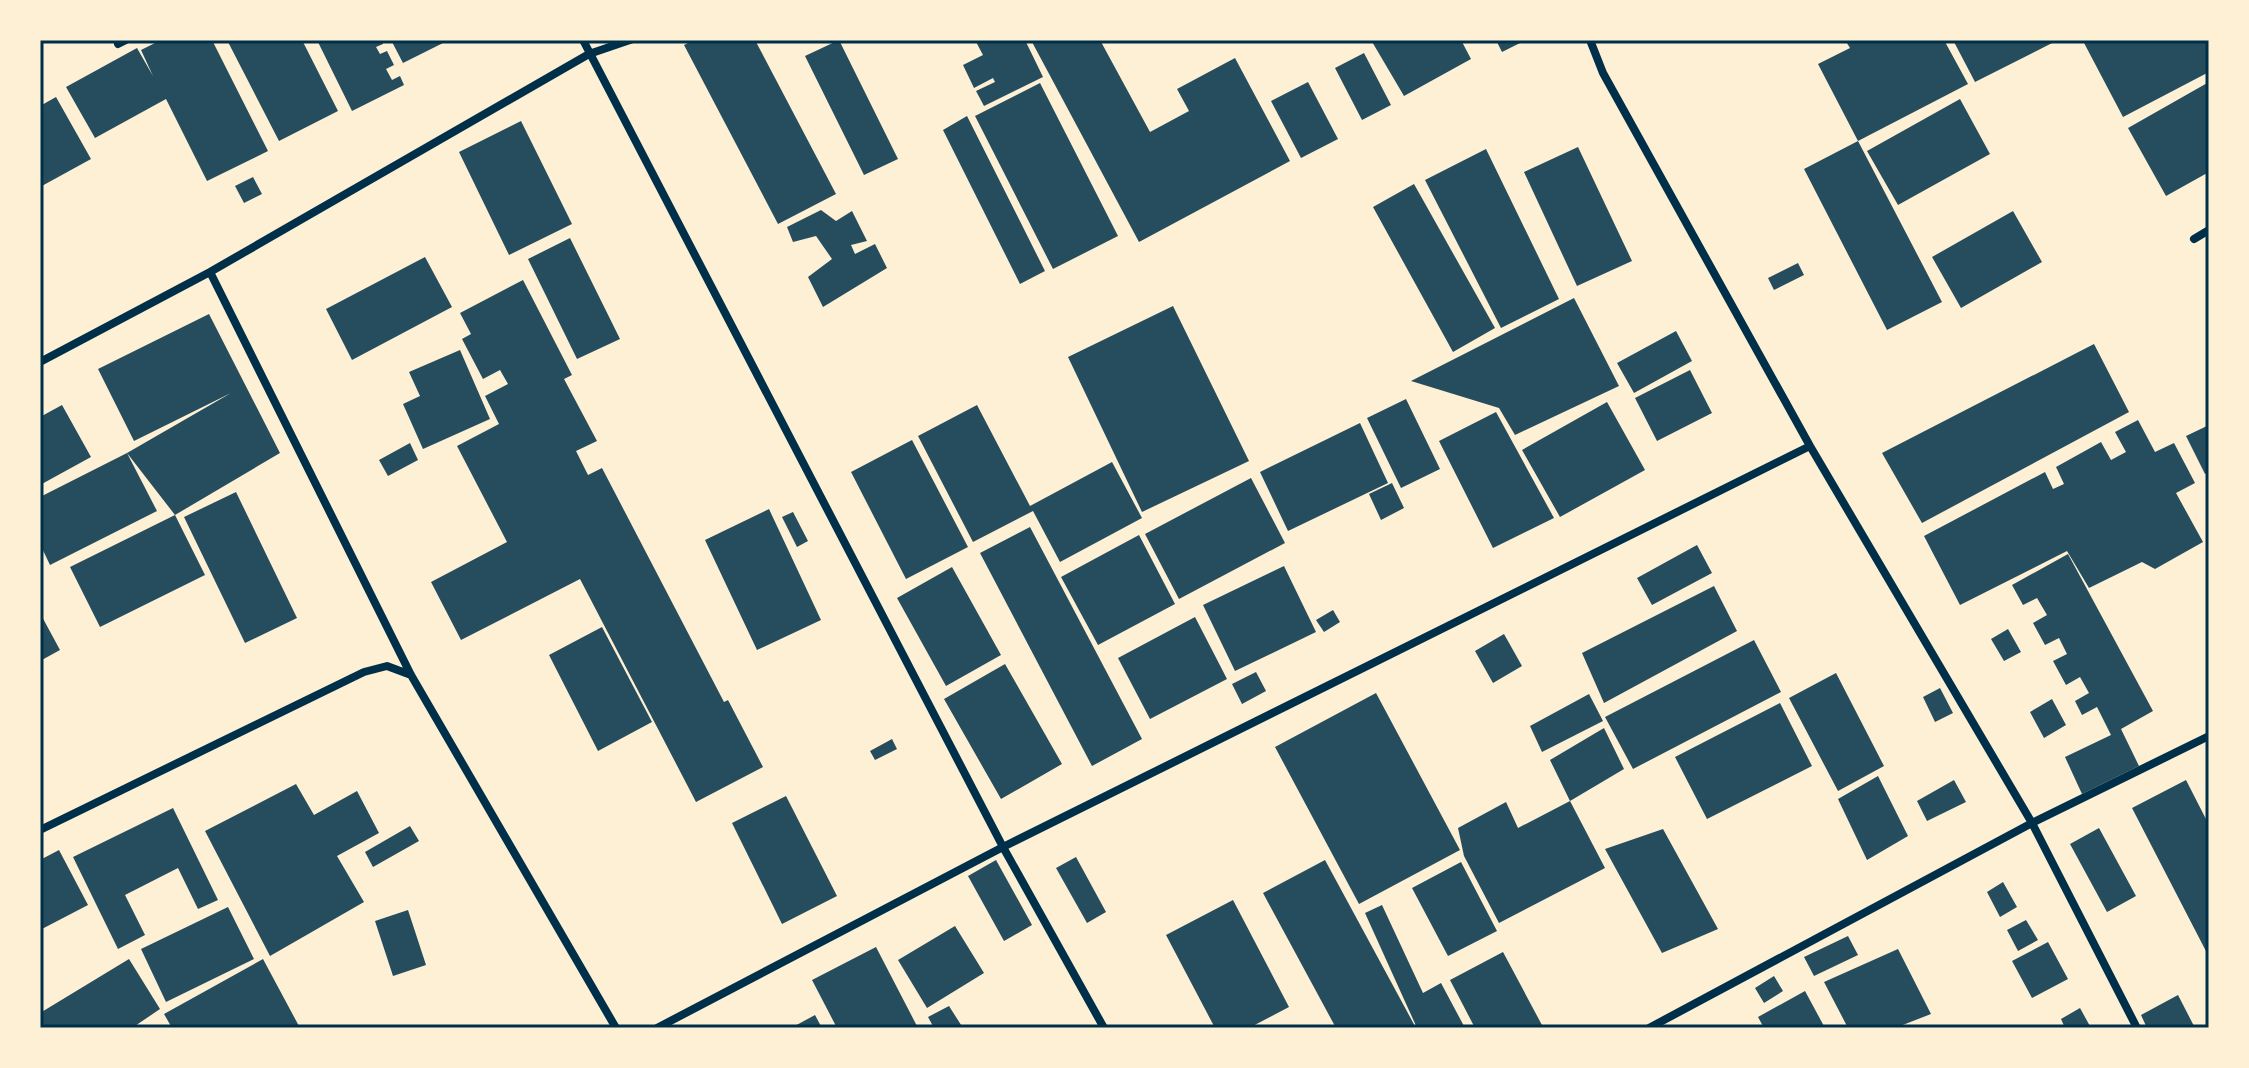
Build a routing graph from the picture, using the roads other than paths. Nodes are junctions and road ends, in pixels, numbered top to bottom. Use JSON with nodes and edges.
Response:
{"nodes":[{"id":1,"x":583,"y":40,"type":"edge"},
{"id":2,"x":630,"y":40,"type":"edge"},
{"id":3,"x":1590,"y":40,"type":"edge"},
{"id":4,"x":589,"y":54,"type":"junction"},
{"id":5,"x":2209,"y":230,"type":"edge"},
{"id":6,"x":2194,"y":239,"type":"dead end"},
{"id":7,"x":210,"y":272,"type":"junction"},
{"id":8,"x":40,"y":362,"type":"edge"},
{"id":9,"x":1810,"y":446,"type":"junction"},
{"id":10,"x":411,"y":675,"type":"junction"},
{"id":11,"x":2209,"y":736,"type":"edge"},
{"id":12,"x":2032,"y":823,"type":"junction"},
{"id":13,"x":40,"y":830,"type":"edge"},
{"id":14,"x":1003,"y":847,"type":"junction"},
{"id":15,"x":616,"y":1028,"type":"edge"},
{"id":16,"x":657,"y":1028,"type":"edge"},
{"id":17,"x":1104,"y":1028,"type":"edge"},
{"id":18,"x":1649,"y":1028,"type":"edge"},
{"id":19,"x":2137,"y":1028,"type":"edge"}],
"edges":[{"from":1,"to":4,"type":"street"},
{"from":2,"to":4,"type":"street"},
{"from":3,"to":9,"type":"street"},
{"from":4,"to":7,"type":"street"},
{"from":4,"to":14,"type":"street"},
{"from":5,"to":6,"type":"street"},
{"from":7,"to":8,"type":"street"},
{"from":7,"to":10,"type":"street"},
{"from":9,"to":12,"type":"street"},
{"from":9,"to":14,"type":"street"},
{"from":10,"to":13,"type":"street"},
{"from":10,"to":15,"type":"street"},
{"from":11,"to":12,"type":"street"},
{"from":12,"to":18,"type":"street"},
{"from":12,"to":19,"type":"street"},
{"from":14,"to":16,"type":"street"},
{"from":14,"to":17,"type":"street"}]}
